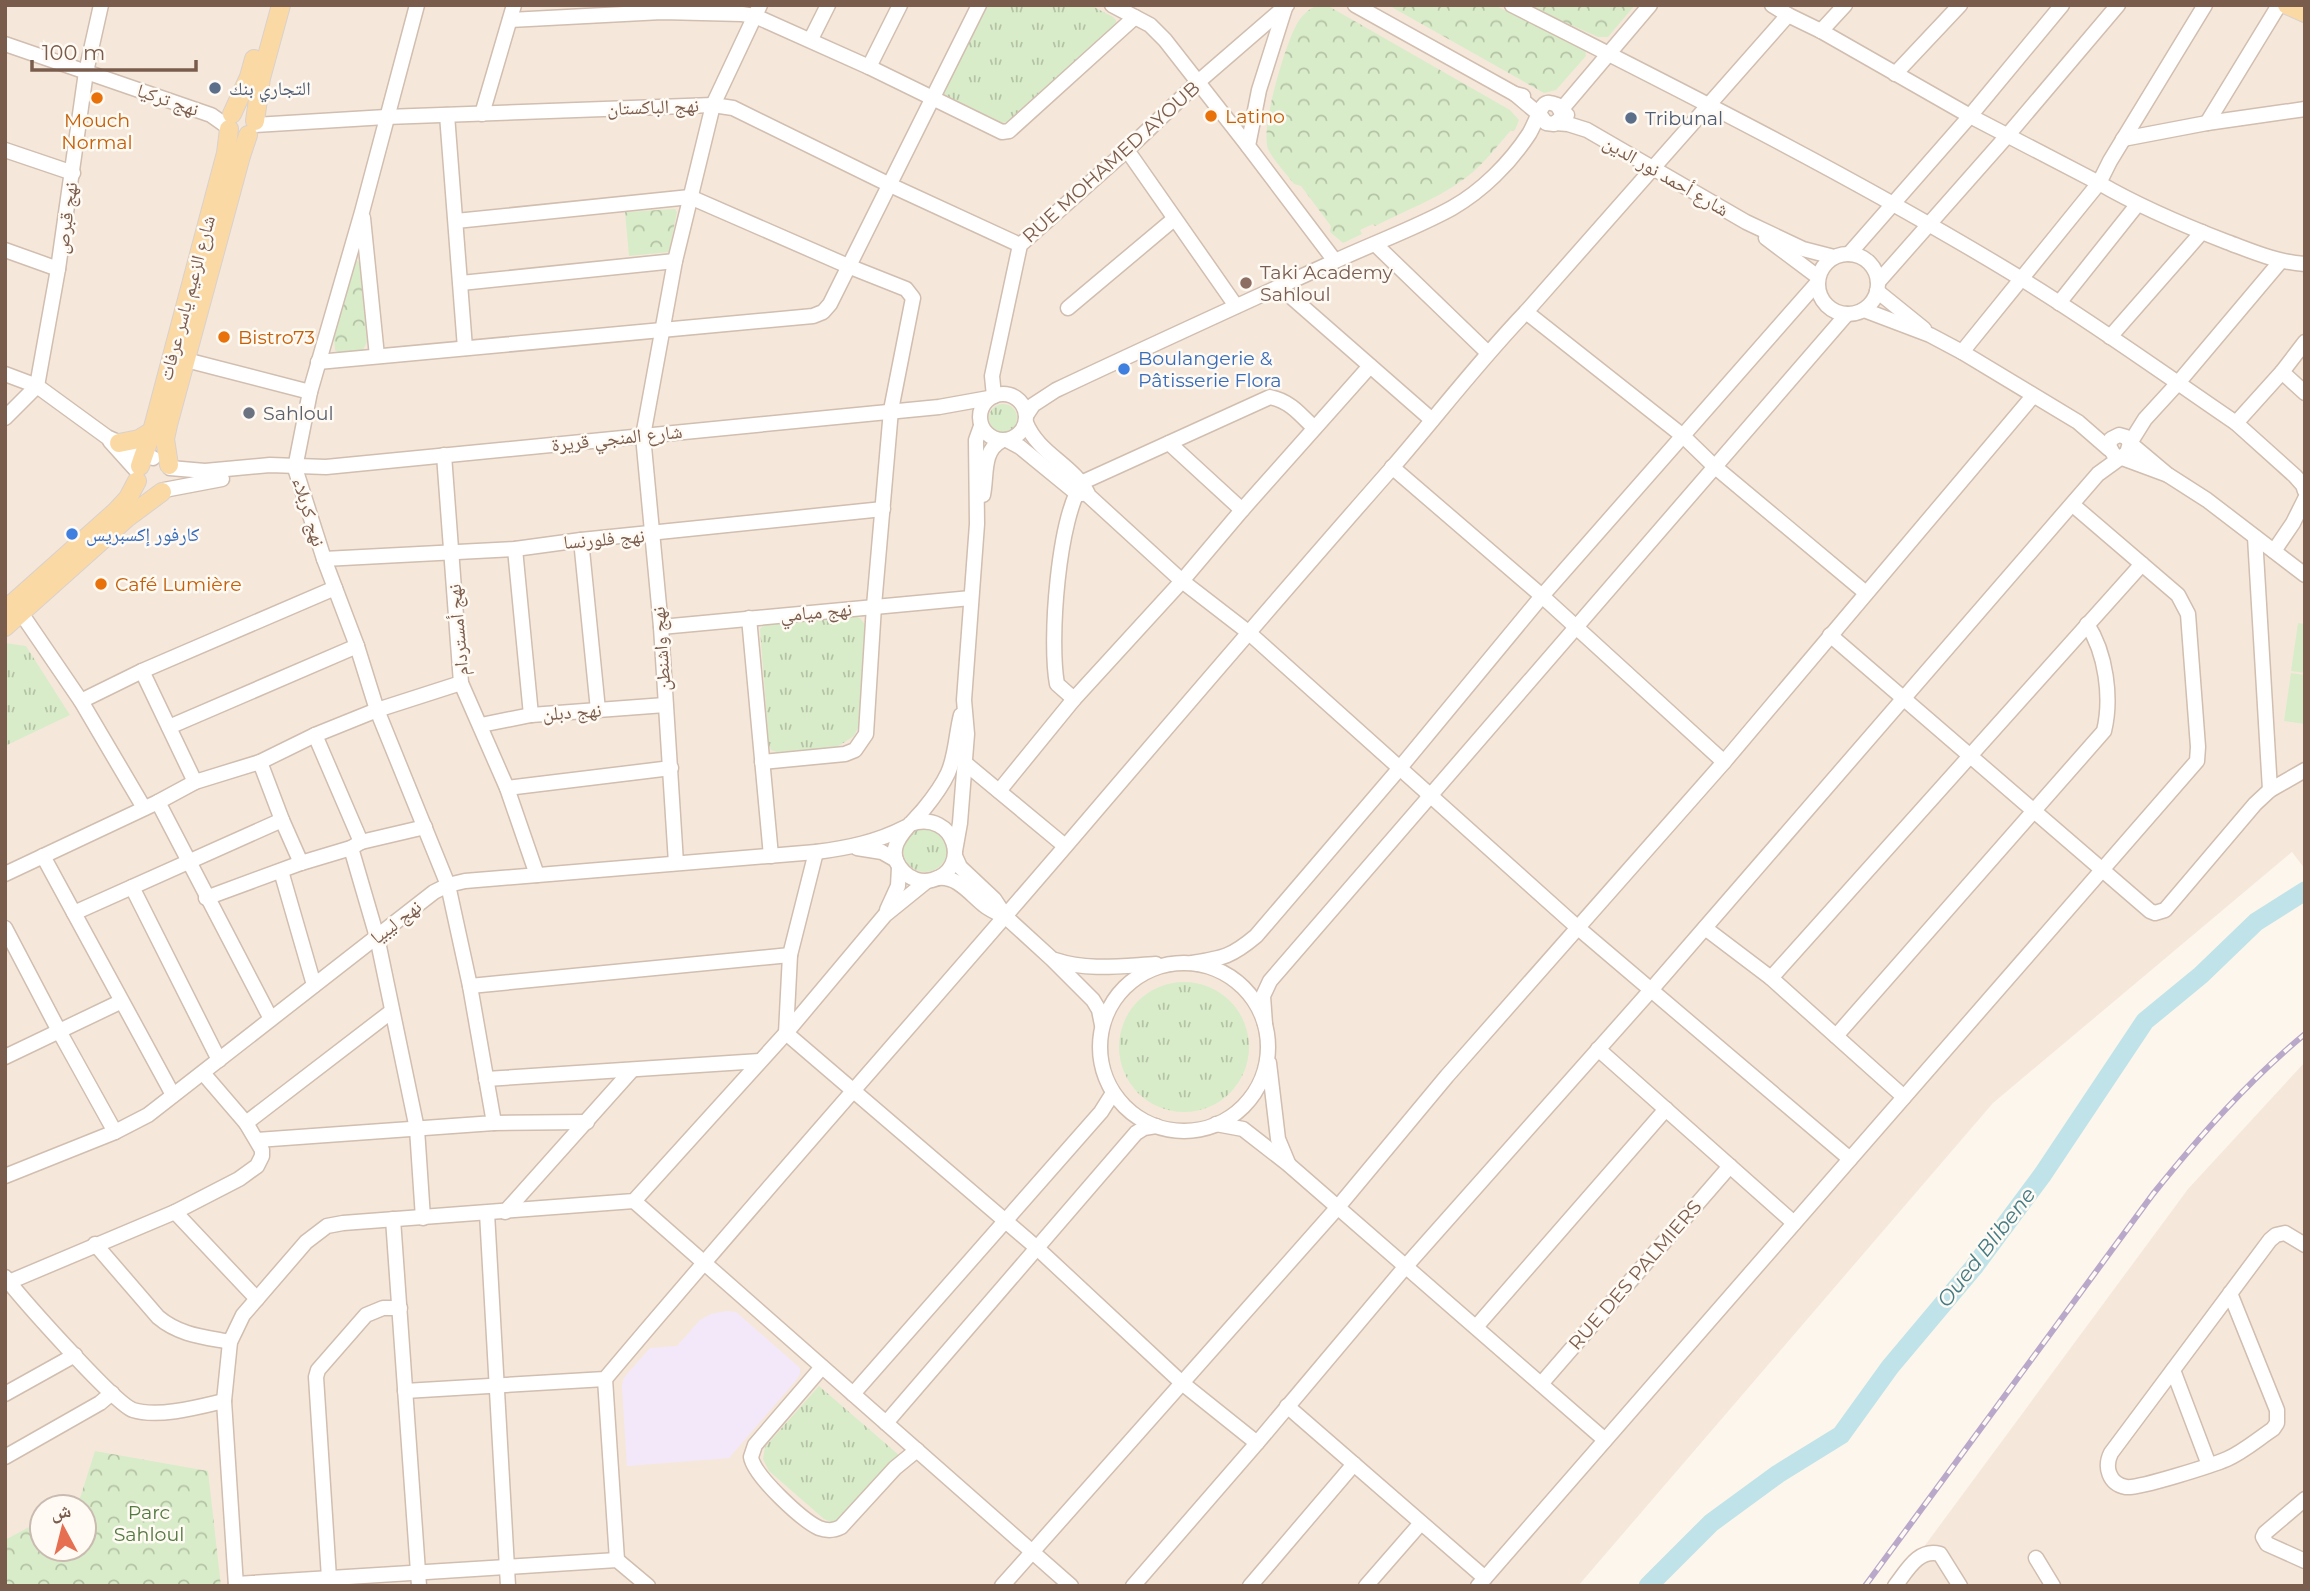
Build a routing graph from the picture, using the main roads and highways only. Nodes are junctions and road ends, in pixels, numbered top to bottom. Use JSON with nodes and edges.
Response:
{"nodes":[{"id":1,"x":269,"y":5,"type":"edge"},
{"id":2,"x":281,"y":5,"type":"edge"},
{"id":3,"x":2287,"y":5,"type":"edge"},
{"id":4,"x":2305,"y":13,"type":"edge"},
{"id":5,"x":230,"y":121,"type":"junction"},
{"id":6,"x":253,"y":127,"type":"junction"},
{"id":7,"x":152,"y":431,"type":"junction"},
{"id":8,"x":113,"y":440,"type":"road end"},
{"id":9,"x":150,"y":466,"type":"junction"},
{"id":10,"x":163,"y":491,"type":"junction"},
{"id":11,"x":13,"y":612,"type":"edge"},
{"id":12,"x":5,"y":627,"type":"edge"}],
"edges":[{"from":1,"to":5,"type":"main road","name":"شارع الزعيم ياسر عرفات"},
{"from":2,"to":6,"type":"main road","name":"شارع الزعيم ياسر عرفات"},
{"from":3,"to":4,"type":"main road"},
{"from":5,"to":6,"type":"main road"},
{"from":5,"to":7,"type":"main road","name":"شارع الزعيم ياسر عرفات"},
{"from":6,"to":9,"type":"main road","name":"شارع الزعيم ياسر عرفات"},
{"from":7,"to":8,"type":"main road"},
{"from":7,"to":9,"type":"main road","name":"شارع الزعيم ياسر عرفات"},
{"from":9,"to":10,"type":"main road"},
{"from":9,"to":10,"type":"main road"},
{"from":9,"to":11,"type":"main road","name":"شارع الزعيم ياسر عرفات"},
{"from":10,"to":11,"type":"main road","name":"شارع الزعيم ياسر عرفات"},
{"from":11,"to":12,"type":"main road","name":"شارع الزعيم ياسر عرفات"}]}
